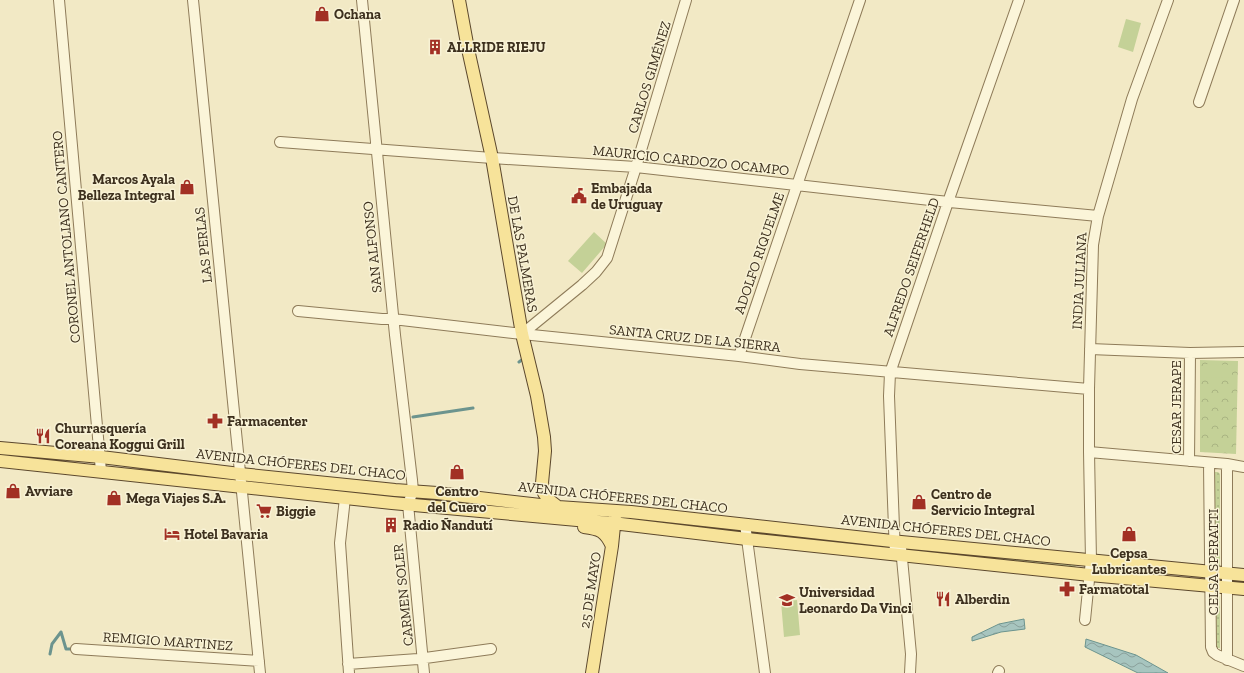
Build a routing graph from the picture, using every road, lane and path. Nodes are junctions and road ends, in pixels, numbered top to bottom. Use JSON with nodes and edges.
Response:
{"nodes":[{"id":1,"x":59,"y":0,"type":"edge"},
{"id":2,"x":193,"y":0,"type":"edge"},
{"id":3,"x":362,"y":0,"type":"edge"},
{"id":4,"x":459,"y":0,"type":"edge"},
{"id":5,"x":686,"y":0,"type":"edge"},
{"id":6,"x":860,"y":0,"type":"edge"},
{"id":7,"x":1019,"y":0,"type":"edge"},
{"id":8,"x":1168,"y":0,"type":"edge"},
{"id":9,"x":1234,"y":0,"type":"edge"},
{"id":10,"x":1199,"y":102,"type":"dead end"},
{"id":11,"x":280,"y":142,"type":"dead end"},
{"id":12,"x":377,"y":149,"type":"junction"},
{"id":13,"x":492,"y":158,"type":"junction"},
{"id":14,"x":636,"y":167,"type":"junction"},
{"id":15,"x":796,"y":185,"type":"junction"},
{"id":16,"x":948,"y":202,"type":"junction"},
{"id":17,"x":1098,"y":216,"type":"junction"},
{"id":18,"x":298,"y":311,"type":"dead end"},
{"id":19,"x":393,"y":319,"type":"junction"},
{"id":20,"x":522,"y":334,"type":"junction"},
{"id":21,"x":1090,"y":348,"type":"junction"},
{"id":22,"x":1244,"y":352,"type":"edge"},
{"id":23,"x":1190,"y":353,"type":"junction"},
{"id":24,"x":739,"y":356,"type":"junction"},
{"id":25,"x":890,"y":373,"type":"junction"},
{"id":26,"x":1089,"y":389,"type":"junction"},
{"id":27,"x":0,"y":448,"type":"edge"},
{"id":28,"x":1089,"y":452,"type":"junction"},
{"id":29,"x":100,"y":457,"type":"junction"},
{"id":30,"x":0,"y":461,"type":"edge"},
{"id":31,"x":1189,"y":461,"type":"junction"},
{"id":32,"x":1209,"y":463,"type":"junction"},
{"id":33,"x":1227,"y":464,"type":"junction"},
{"id":34,"x":1244,"y":467,"type":"edge"},
{"id":35,"x":101,"y":471,"type":"junction"},
{"id":36,"x":240,"y":474,"type":"junction"},
{"id":37,"x":242,"y":486,"type":"junction"},
{"id":38,"x":413,"y":491,"type":"junction"},
{"id":39,"x":345,"y":498,"type":"junction"},
{"id":40,"x":408,"y":504,"type":"junction"},
{"id":41,"x":558,"y":507,"type":"junction"},
{"id":42,"x":615,"y":511,"type":"junction"},
{"id":43,"x":533,"y":516,"type":"junction"},
{"id":44,"x":601,"y":516,"type":"junction"},
{"id":45,"x":719,"y":521,"type":"junction"},
{"id":46,"x":745,"y":524,"type":"junction"},
{"id":47,"x":616,"y":526,"type":"junction"},
{"id":48,"x":747,"y":539,"type":"junction"},
{"id":49,"x":897,"y":541,"type":"junction"},
{"id":50,"x":612,"y":546,"type":"junction"},
{"id":51,"x":898,"y":554,"type":"junction"},
{"id":52,"x":1091,"y":560,"type":"junction"},
{"id":53,"x":1210,"y":571,"type":"junction"},
{"id":54,"x":1228,"y":572,"type":"junction"},
{"id":55,"x":1090,"y":574,"type":"junction"},
{"id":56,"x":1244,"y":575,"type":"edge"},
{"id":57,"x":1210,"y":586,"type":"junction"},
{"id":58,"x":1227,"y":587,"type":"junction"},
{"id":59,"x":1244,"y":589,"type":"edge"},
{"id":60,"x":1085,"y":620,"type":"dead end"},
{"id":61,"x":76,"y":649,"type":"dead end"},
{"id":62,"x":491,"y":649,"type":"dead end"},
{"id":63,"x":423,"y":658,"type":"junction"},
{"id":64,"x":1227,"y":660,"type":"junction"},
{"id":65,"x":259,"y":661,"type":"junction"},
{"id":66,"x":1244,"y":666,"type":"edge"},
{"id":67,"x":349,"y":668,"type":"edge"},
{"id":68,"x":260,"y":673,"type":"edge"},
{"id":69,"x":424,"y":673,"type":"edge"},
{"id":70,"x":592,"y":673,"type":"edge"},
{"id":71,"x":765,"y":673,"type":"edge"},
{"id":72,"x":910,"y":673,"type":"edge"}],
"edges":[{"from":1,"to":29,"type":"street","name":"CORONEL ANTOLIANO CANTERO"},
{"from":2,"to":36,"type":"street","name":"LAS PERLAS"},
{"from":3,"to":12,"type":"street","name":"SAN ALFONSO"},
{"from":4,"to":13,"type":"main road","name":"DE LAS PALMERAS"},
{"from":5,"to":14,"type":"street","name":"CARLOS GIMÉNEZ"},
{"from":6,"to":15,"type":"street","name":"ADOLFO RIQUELME"},
{"from":7,"to":16,"type":"street","name":"ALFREDO SEIFERHELD"},
{"from":8,"to":17,"type":"street","name":"INDIA JULIANA"},
{"from":9,"to":10,"type":"street"},
{"from":11,"to":12,"type":"street","name":"MAURICIO CARDOZO OCAMPO"},
{"from":12,"to":13,"type":"street","name":"MAURICIO CARDOZO OCAMPO"},
{"from":12,"to":19,"type":"street","name":"SAN ALFONSO"},
{"from":13,"to":14,"type":"street","name":"MAURICIO CARDOZO OCAMPO"},
{"from":13,"to":20,"type":"main road","name":"DE LAS PALMERAS"},
{"from":14,"to":15,"type":"street","name":"MAURICIO CARDOZO OCAMPO"},
{"from":14,"to":20,"type":"street","name":"CARLOS GIMÉNEZ"},
{"from":15,"to":16,"type":"street","name":"MAURICIO CARDOZO OCAMPO"},
{"from":15,"to":24,"type":"street","name":"ADOLFO RIQUELME"},
{"from":16,"to":17,"type":"street","name":"MAURICIO CARDOZO OCAMPO"},
{"from":16,"to":25,"type":"street","name":"ALFREDO SEIFERHELD"},
{"from":17,"to":21,"type":"street","name":"INDIA JULIANA"},
{"from":18,"to":19,"type":"street","name":"SANTA CRUZ DE LA SIERRA"},
{"from":19,"to":20,"type":"street","name":"SANTA CRUZ DE LA SIERRA"},
{"from":19,"to":38,"type":"street","name":"SAN ALFONSO"},
{"from":20,"to":24,"type":"street","name":"SANTA CRUZ DE LA SIERRA"},
{"from":20,"to":41,"type":"main road","name":"DE LAS PALMERAS"},
{"from":21,"to":23,"type":"street"},
{"from":21,"to":26,"type":"street","name":"INDIA JULIANA"},
{"from":22,"to":23,"type":"street"},
{"from":23,"to":31,"type":"street","name":"CESAR JERAPE"},
{"from":24,"to":25,"type":"street","name":"SANTA CRUZ DE LA SIERRA"},
{"from":25,"to":26,"type":"street","name":"SANTA CRUZ DE LA SIERRA"},
{"from":25,"to":49,"type":"street","name":"ALFREDO SEIFERHELD"},
{"from":26,"to":28,"type":"street","name":"INDIA JULIANA"},
{"from":27,"to":29,"type":"main road","name":"AVENIDA CHÓFERES DEL CHACO"},
{"from":28,"to":31,"type":"street"},
{"from":28,"to":52,"type":"street","name":"INDIA JULIANA"},
{"from":29,"to":35,"type":"street","name":"CORONEL ANTOLIANO CANTERO"},
{"from":29,"to":36,"type":"main road","name":"AVENIDA CHÓFERES DEL CHACO"},
{"from":30,"to":35,"type":"main road","name":"AVENIDA CHÓFERES DEL CHACO"},
{"from":31,"to":32,"type":"street"},
{"from":32,"to":33,"type":"street"},
{"from":32,"to":53,"type":"street","name":"CELSA SPERATTI"},
{"from":33,"to":34,"type":"street"},
{"from":33,"to":54,"type":"street","name":"CELSA SPERATTI"},
{"from":35,"to":37,"type":"main road","name":"AVENIDA CHÓFERES DEL CHACO"},
{"from":36,"to":37,"type":"street","name":"LAS PERLAS"},
{"from":36,"to":38,"type":"main road","name":"AVENIDA CHÓFERES DEL CHACO"},
{"from":37,"to":39,"type":"main road","name":"AVENIDA CHÓFERES DEL CHACO"},
{"from":37,"to":65,"type":"street","name":"LAS PERLAS"},
{"from":38,"to":40,"type":"street","name":"CARMEN SOLER"},
{"from":38,"to":41,"type":"main road","name":"AVENIDA CHÓFERES DEL CHACO"},
{"from":39,"to":40,"type":"main road","name":"AVENIDA CHÓFERES DEL CHACO"},
{"from":39,"to":67,"type":"street"},
{"from":40,"to":43,"type":"main road","name":"AVENIDA CHÓFERES DEL CHACO"},
{"from":40,"to":63,"type":"street","name":"CARMEN SOLER"},
{"from":41,"to":44,"type":"main road","name":"AVENIDA CHÓFERES DEL CHACO"},
{"from":42,"to":44,"type":"main road","name":"AVENIDA CHÓFERES DEL CHACO"},
{"from":42,"to":45,"type":"main road","name":"AVENIDA CHÓFERES DEL CHACO"},
{"from":42,"to":47,"type":"main road","name":"25 DE MAYO"},
{"from":43,"to":44,"type":"main road","name":"AVENIDA CHÓFERES DEL CHACO"},
{"from":43,"to":50,"type":"main road"},
{"from":44,"to":47,"type":"main road","name":"AVENIDA CHÓFERES DEL CHACO"},
{"from":45,"to":46,"type":"main road","name":"AVENIDA CHÓFERES DEL CHACO"},
{"from":45,"to":47,"type":"main road"},
{"from":46,"to":48,"type":"street"},
{"from":46,"to":49,"type":"main road","name":"AVENIDA CHÓFERES DEL CHACO"},
{"from":47,"to":48,"type":"main road","name":"AVENIDA CHÓFERES DEL CHACO"},
{"from":47,"to":50,"type":"main road","name":"25 DE MAYO"},
{"from":48,"to":51,"type":"main road","name":"AVENIDA CHÓFERES DEL CHACO"},
{"from":48,"to":71,"type":"street"},
{"from":49,"to":51,"type":"street","name":"ALFREDO SEIFERHELD"},
{"from":49,"to":52,"type":"main road","name":"AVENIDA CHÓFERES DEL CHACO"},
{"from":50,"to":70,"type":"main road","name":"25 DE MAYO"},
{"from":51,"to":55,"type":"main road","name":"AVENIDA CHÓFERES DEL CHACO"},
{"from":51,"to":72,"type":"street","name":"ALFREDO SEIFERHELD"},
{"from":52,"to":53,"type":"main road","name":"AVENIDA CHÓFERES DEL CHACO"},
{"from":52,"to":55,"type":"street","name":"INDIA JULIANA"},
{"from":53,"to":54,"type":"main road","name":"AVENIDA CHÓFERES DEL CHACO"},
{"from":53,"to":57,"type":"street","name":"CELSA SPERATTI"},
{"from":54,"to":56,"type":"main road","name":"AVENIDA CHÓFERES DEL CHACO"},
{"from":54,"to":58,"type":"street","name":"CELSA SPERATTI"},
{"from":55,"to":57,"type":"main road","name":"AVENIDA CHÓFERES DEL CHACO"},
{"from":55,"to":60,"type":"street"},
{"from":57,"to":58,"type":"main road","name":"AVENIDA CHÓFERES DEL CHACO"},
{"from":57,"to":64,"type":"street","name":"CELSA SPERATTI"},
{"from":58,"to":59,"type":"main road","name":"AVENIDA CHÓFERES DEL CHACO"},
{"from":58,"to":64,"type":"street","name":"CELSA SPERATTI"},
{"from":61,"to":65,"type":"street","name":"REMIGIO MARTINEZ"},
{"from":62,"to":63,"type":"street"},
{"from":63,"to":67,"type":"street"},
{"from":63,"to":69,"type":"street","name":"CARMEN SOLER"},
{"from":64,"to":66,"type":"street"},
{"from":65,"to":68,"type":"street","name":"LAS PERLAS"}]}
